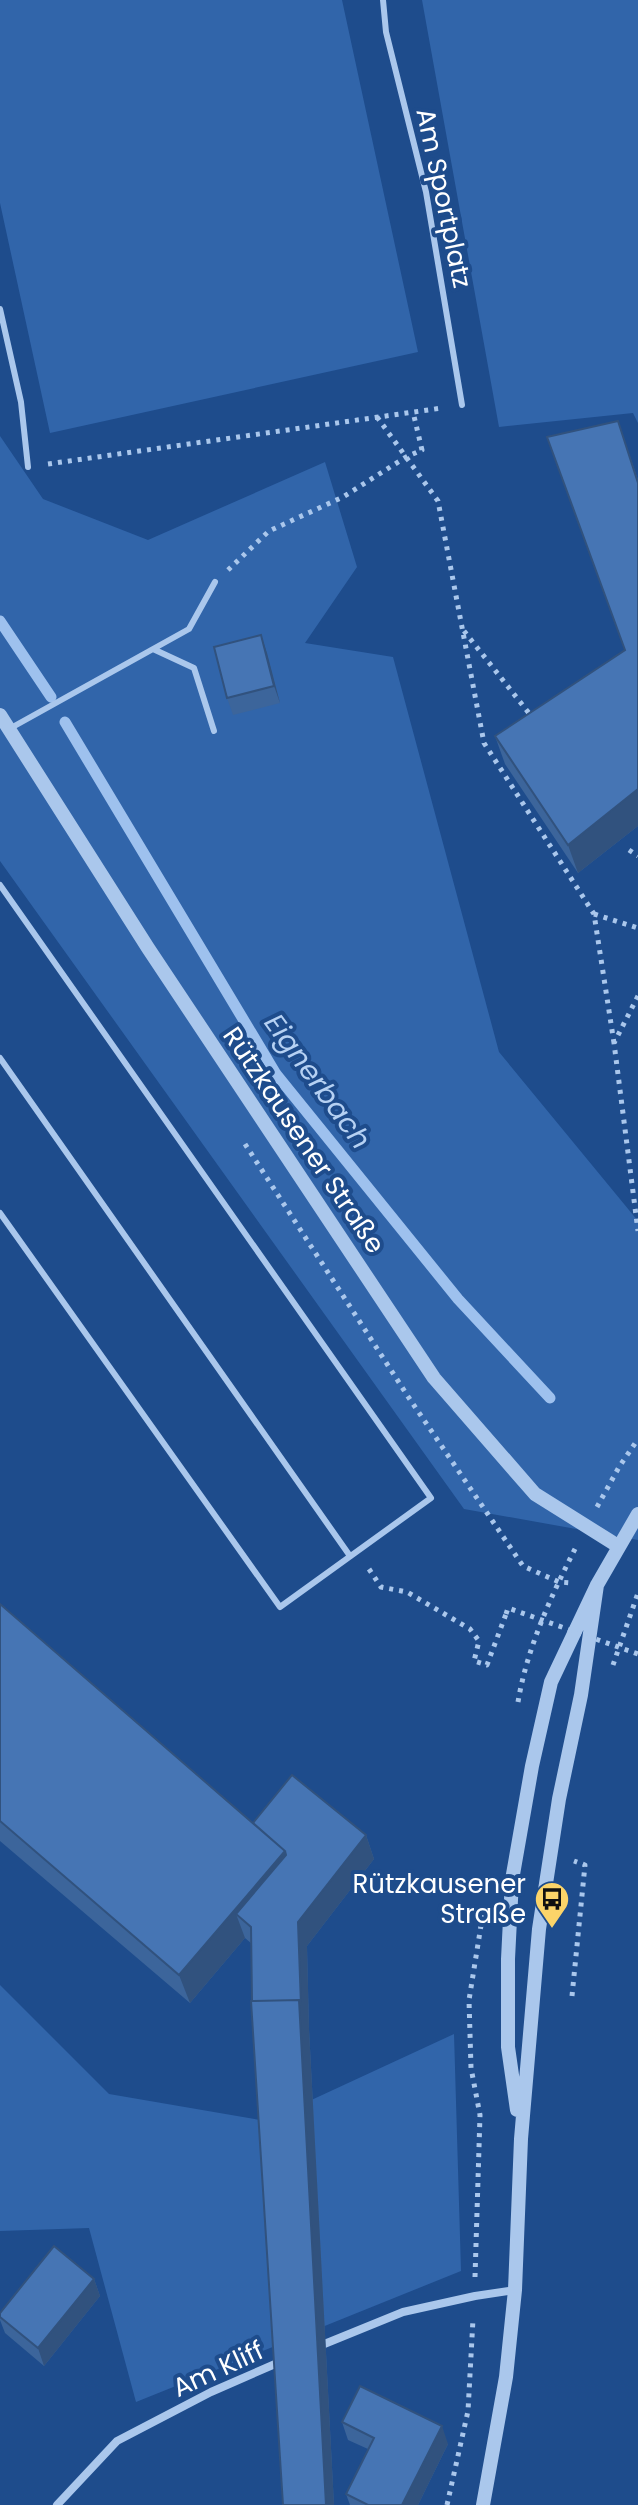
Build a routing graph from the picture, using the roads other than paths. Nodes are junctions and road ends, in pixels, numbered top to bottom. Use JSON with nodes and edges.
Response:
{"nodes":[{"id":1,"x":383,"y":0,"type":"edge"},
{"id":2,"x":0,"y":309,"type":"edge"},
{"id":3,"x":462,"y":405,"type":"road end"},
{"id":4,"x":28,"y":467,"type":"road end"},
{"id":5,"x":215,"y":582,"type":"road end"},
{"id":6,"x":153,"y":649,"type":"junction"},
{"id":7,"x":0,"y":715,"type":"edge"},
{"id":8,"x":9,"y":729,"type":"junction"},
{"id":9,"x":214,"y":731,"type":"dead end"},
{"id":10,"x":0,"y":885,"type":"edge"},
{"id":11,"x":0,"y":1058,"type":"edge"},
{"id":12,"x":0,"y":1213,"type":"edge"},
{"id":13,"x":638,"y":1514,"type":"edge"},
{"id":14,"x":618,"y":1546,"type":"junction"},
{"id":15,"x":350,"y":1556,"type":"junction"},
{"id":16,"x":597,"y":1585,"type":"junction"},
{"id":17,"x":521,"y":2139,"type":"junction"},
{"id":18,"x":515,"y":2290,"type":"junction"},
{"id":19,"x":312,"y":2349,"type":"edge"},
{"id":20,"x":299,"y":2354,"type":"edge"},
{"id":21,"x":57,"y":2505,"type":"edge"},
{"id":22,"x":483,"y":2505,"type":"edge"}],
"edges":[{"from":1,"to":3,"type":"lane","name":"Am Sportplatz"},
{"from":2,"to":4,"type":"lane"},
{"from":5,"to":6,"type":"lane"},
{"from":6,"to":8,"type":"lane"},
{"from":6,"to":9,"type":"lane"},
{"from":7,"to":8,"type":"street","name":"Rützkausener Straße"},
{"from":8,"to":14,"type":"street","name":"Rützkausener Straße"},
{"from":10,"to":15,"type":"lane"},
{"from":11,"to":15,"type":"lane"},
{"from":12,"to":15,"type":"lane"},
{"from":13,"to":14,"type":"street"},
{"from":14,"to":16,"type":"street"},
{"from":16,"to":17,"type":"street"},
{"from":16,"to":17,"type":"street"},
{"from":17,"to":18,"type":"street"},
{"from":18,"to":19,"type":"street"},
{"from":18,"to":22,"type":"street"},
{"from":20,"to":21,"type":"street","name":"Am Kliff"}]}
